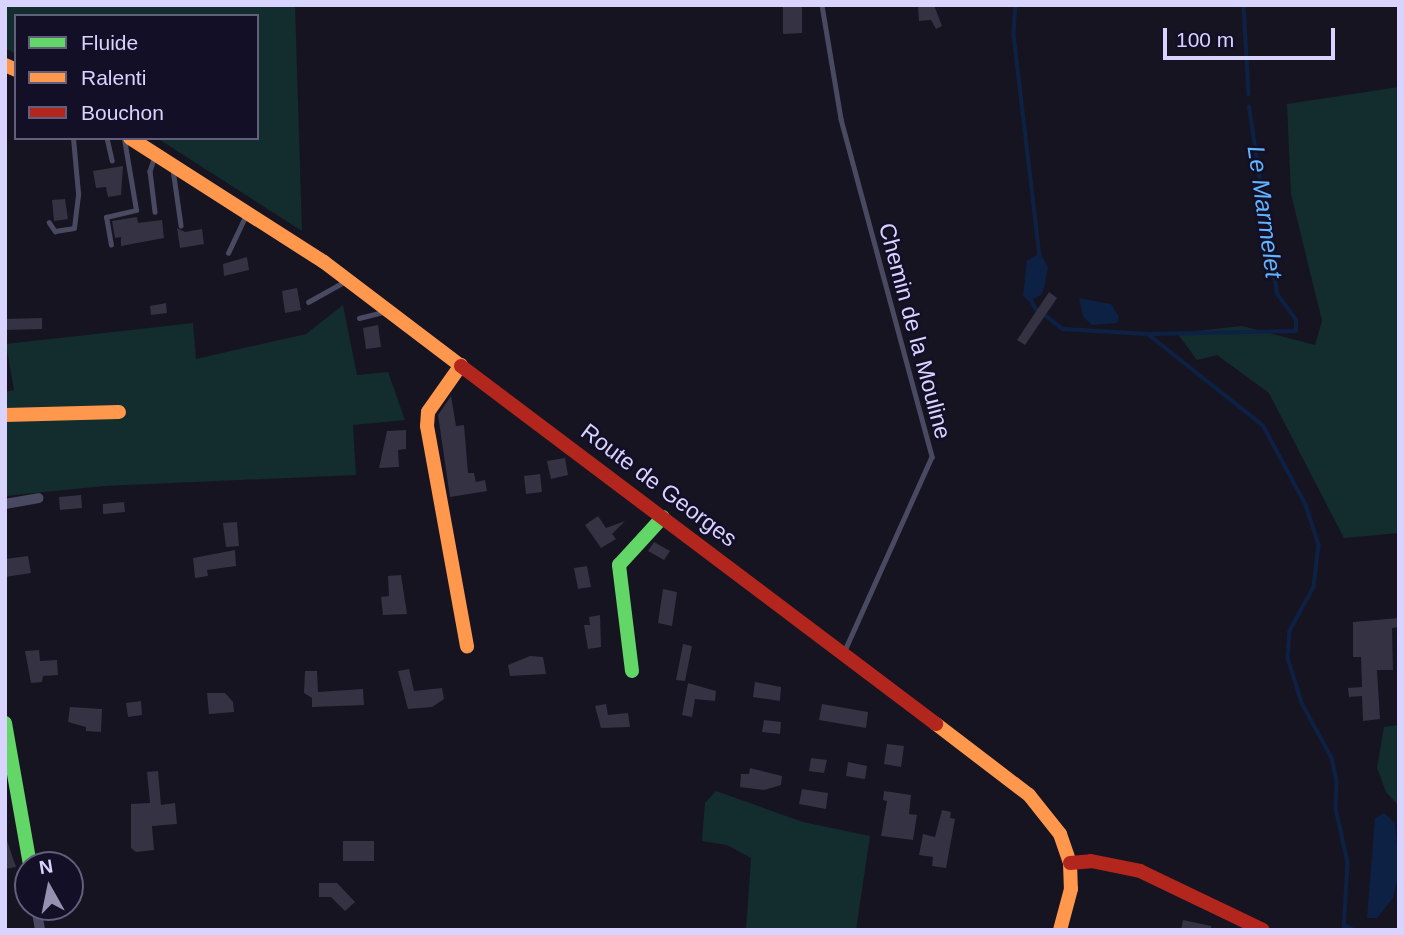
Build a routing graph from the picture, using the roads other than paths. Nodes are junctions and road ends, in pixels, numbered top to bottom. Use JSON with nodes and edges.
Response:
{"nodes":[{"id":1,"x":822,"y":5,"type":"edge"},
{"id":2,"x":72,"y":140,"type":"edge"},
{"id":3,"x":107,"y":140,"type":"edge"},
{"id":4,"x":124,"y":140,"type":"edge"},
{"id":5,"x":133,"y":140,"type":"edge"},
{"id":6,"x":156,"y":155,"type":"junction"},
{"id":7,"x":111,"y":160,"type":"dead end"},
{"id":8,"x":173,"y":165,"type":"junction"},
{"id":9,"x":248,"y":211,"type":"junction"},
{"id":10,"x":155,"y":212,"type":"dead end"},
{"id":11,"x":49,"y":222,"type":"dead end"},
{"id":12,"x":181,"y":225,"type":"dead end"},
{"id":13,"x":111,"y":246,"type":"dead end"},
{"id":14,"x":228,"y":253,"type":"dead end"},
{"id":15,"x":347,"y":279,"type":"junction"},
{"id":16,"x":309,"y":302,"type":"dead end"},
{"id":17,"x":387,"y":310,"type":"junction"},
{"id":18,"x":359,"y":318,"type":"dead end"},
{"id":19,"x":461,"y":365,"type":"junction"},
{"id":20,"x":119,"y":412,"type":"dead end"},
{"id":21,"x":5,"y":415,"type":"edge"},
{"id":22,"x":38,"y":498,"type":"dead end"},
{"id":23,"x":5,"y":503,"type":"edge"},
{"id":24,"x":663,"y":517,"type":"junction"},
{"id":25,"x":467,"y":646,"type":"dead end"},
{"id":26,"x":844,"y":652,"type":"junction"},
{"id":27,"x":632,"y":671,"type":"dead end"},
{"id":28,"x":5,"y":723,"type":"edge"},
{"id":29,"x":28,"y":851,"type":"edge"},
{"id":30,"x":1070,"y":863,"type":"junction"},
{"id":31,"x":1060,"y":930,"type":"edge"},
{"id":32,"x":1263,"y":930,"type":"edge"}],
"edges":[{"from":1,"to":26,"type":"lane","name":"Chemin de la Mouline"},
{"from":2,"to":11,"type":"lane"},
{"from":3,"to":7,"type":"lane"},
{"from":4,"to":13,"type":"lane"},
{"from":5,"to":6,"type":"street","name":"Route de Georges"},
{"from":6,"to":8,"type":"street","name":"Route de Georges"},
{"from":6,"to":10,"type":"lane"},
{"from":8,"to":9,"type":"street","name":"Route de Georges"},
{"from":8,"to":12,"type":"lane"},
{"from":9,"to":14,"type":"lane"},
{"from":9,"to":15,"type":"street","name":"Route de Georges"},
{"from":15,"to":16,"type":"lane"},
{"from":15,"to":17,"type":"street","name":"Route de Georges"},
{"from":17,"to":18,"type":"lane"},
{"from":17,"to":19,"type":"street","name":"Route de Georges"},
{"from":19,"to":24,"type":"street","name":"Route de Georges"},
{"from":19,"to":25,"type":"street"},
{"from":20,"to":21,"type":"street"},
{"from":22,"to":23,"type":"street"},
{"from":24,"to":26,"type":"street","name":"Route de Georges"},
{"from":24,"to":27,"type":"street"},
{"from":26,"to":30,"type":"street","name":"Route de Georges"},
{"from":28,"to":29,"type":"street"},
{"from":30,"to":31,"type":"street","name":"Route de Georges"},
{"from":30,"to":32,"type":"street"}]}
